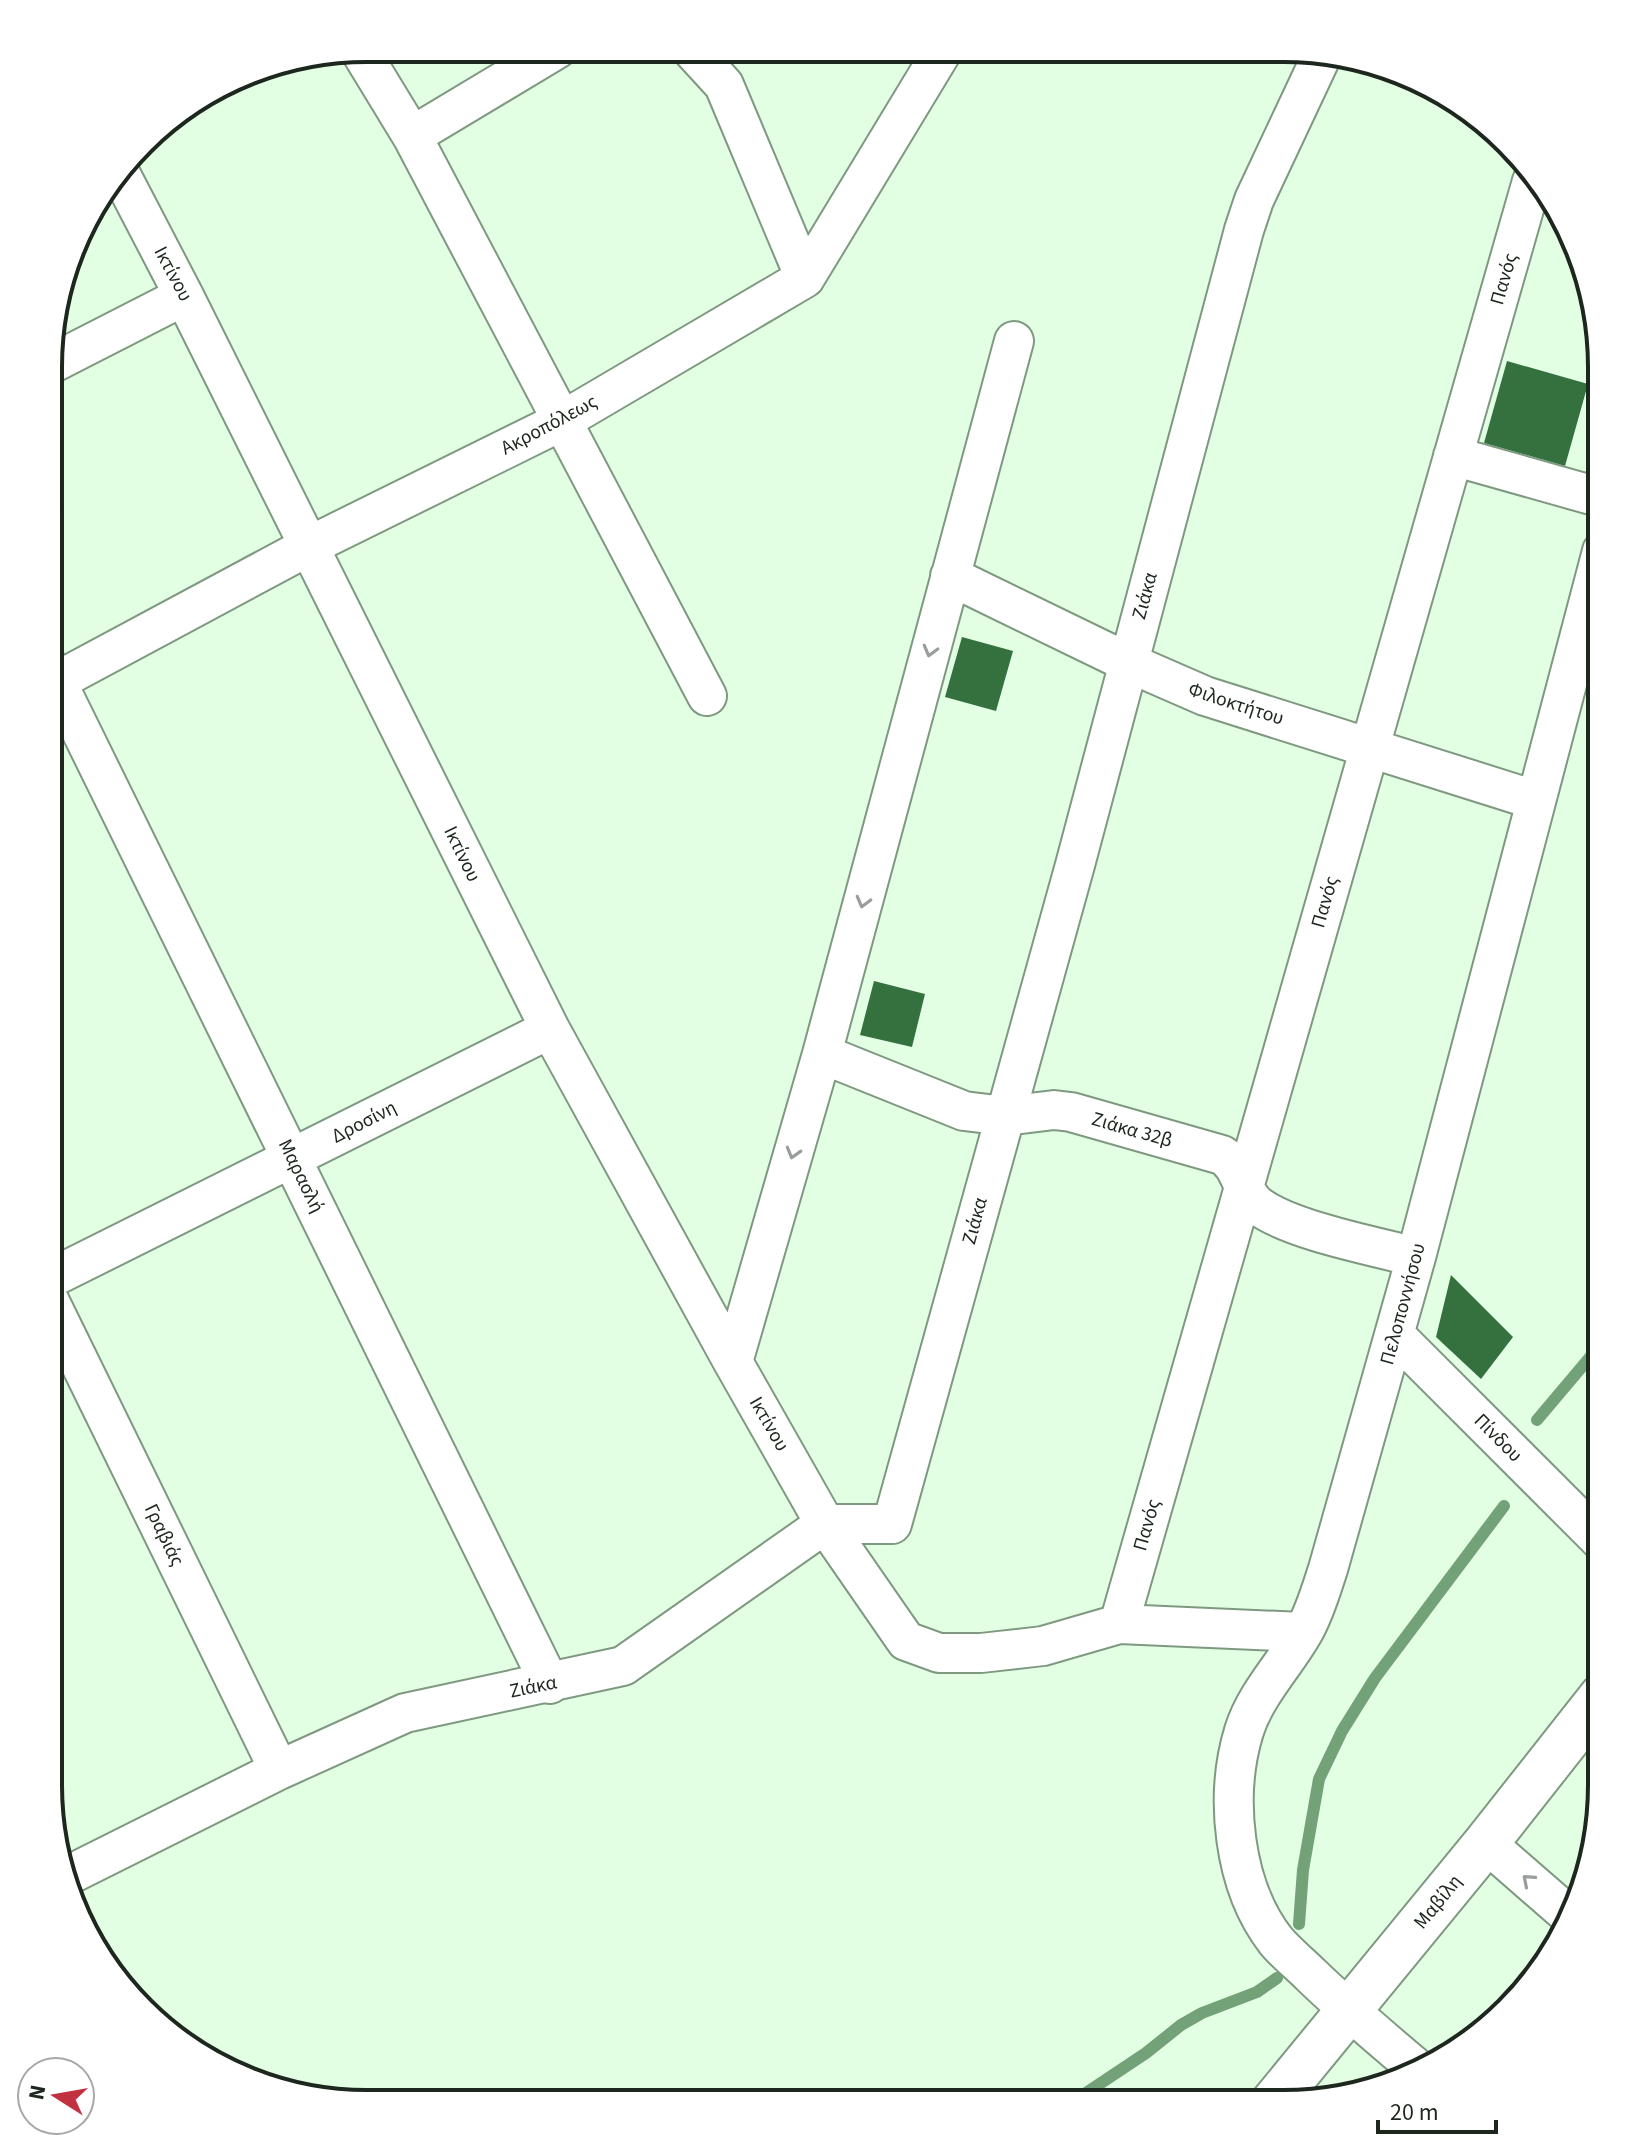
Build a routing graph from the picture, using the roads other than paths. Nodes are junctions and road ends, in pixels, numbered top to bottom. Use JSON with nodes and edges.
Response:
{"nodes":[{"id":1,"x":367,"y":62,"type":"edge"},
{"id":2,"x":535,"y":62,"type":"edge"},
{"id":3,"x":703,"y":62,"type":"edge"},
{"id":4,"x":936,"y":62,"type":"edge"},
{"id":5,"x":1318,"y":64,"type":"edge"},
{"id":6,"x":412,"y":136,"type":"junction"},
{"id":7,"x":125,"y":182,"type":"edge"},
{"id":8,"x":1530,"y":188,"type":"edge"},
{"id":9,"x":805,"y":278,"type":"junction"},
{"id":10,"x":184,"y":296,"type":"junction"},
{"id":11,"x":1014,"y":341,"type":"dead end"},
{"id":12,"x":62,"y":358,"type":"edge"},
{"id":13,"x":560,"y":422,"type":"junction"},
{"id":14,"x":1453,"y":456,"type":"junction"},
{"id":15,"x":1588,"y":494,"type":"edge"},
{"id":16,"x":309,"y":546,"type":"junction"},
{"id":17,"x":950,"y":576,"type":"junction"},
{"id":18,"x":1588,"y":603,"type":"edge"},
{"id":19,"x":1127,"y":662,"type":"junction"},
{"id":20,"x":62,"y":673,"type":"edge"},
{"id":21,"x":707,"y":696,"type":"dead end"},
{"id":22,"x":62,"y":698,"type":"edge"},
{"id":23,"x":1370,"y":746,"type":"junction"},
{"id":24,"x":1535,"y":800,"type":"junction"},
{"id":25,"x":550,"y":1029,"type":"junction"},
{"id":26,"x":822,"y":1054,"type":"junction"},
{"id":27,"x":1005,"y":1116,"type":"junction"},
{"id":28,"x":292,"y":1158,"type":"junction"},
{"id":29,"x":1245,"y":1187,"type":"junction"},
{"id":30,"x":1416,"y":1257,"type":"junction"},
{"id":31,"x":62,"y":1273,"type":"edge"},
{"id":32,"x":62,"y":1327,"type":"edge"},
{"id":33,"x":1395,"y":1335,"type":"junction"},
{"id":34,"x":733,"y":1362,"type":"junction"},
{"id":35,"x":825,"y":1524,"type":"junction"},
{"id":36,"x":1588,"y":1528,"type":"edge"},
{"id":37,"x":1119,"y":1624,"type":"junction"},
{"id":38,"x":1303,"y":1632,"type":"junction"},
{"id":39,"x":550,"y":1684,"type":"junction"},
{"id":40,"x":1588,"y":1714,"type":"edge"},
{"id":41,"x":279,"y":1770,"type":"junction"},
{"id":42,"x":1486,"y":1843,"type":"junction"},
{"id":43,"x":75,"y":1872,"type":"edge"},
{"id":44,"x":1562,"y":1909,"type":"edge"},
{"id":45,"x":1348,"y":2012,"type":"junction"},
{"id":46,"x":1410,"y":2063,"type":"edge"},
{"id":47,"x":1284,"y":2090,"type":"edge"}],
"edges":[{"from":1,"to":6,"type":"street"},
{"from":2,"to":6,"type":"street"},
{"from":3,"to":9,"type":"street"},
{"from":4,"to":9,"type":"street","name":"Ακροπόλεως"},
{"from":5,"to":19,"type":"street","name":"Ζιάκα"},
{"from":6,"to":13,"type":"street"},
{"from":7,"to":10,"type":"street","name":"Ικτίνου"},
{"from":8,"to":14,"type":"street","name":"Πανός"},
{"from":9,"to":13,"type":"street","name":"Ακροπόλεως"},
{"from":10,"to":12,"type":"street"},
{"from":10,"to":16,"type":"street","name":"Ικτίνου"},
{"from":11,"to":17,"type":"street"},
{"from":13,"to":16,"type":"street","name":"Ακροπόλεως"},
{"from":13,"to":21,"type":"street"},
{"from":14,"to":15,"type":"street"},
{"from":14,"to":23,"type":"street","name":"Πανός"},
{"from":16,"to":20,"type":"street","name":"Ακροπόλεως"},
{"from":16,"to":25,"type":"street","name":"Ικτίνου"},
{"from":17,"to":19,"type":"street","name":"Φιλοκτήτου"},
{"from":17,"to":26,"type":"street","one_way":true},
{"from":18,"to":24,"type":"street","name":"Πελοποννήσου"},
{"from":19,"to":23,"type":"street","name":"Φιλοκτήτου"},
{"from":19,"to":27,"type":"street","name":"Ζιάκα"},
{"from":22,"to":28,"type":"street","name":"Μαρασλή"},
{"from":23,"to":24,"type":"street","name":"Φιλοκτήτου"},
{"from":23,"to":29,"type":"street","name":"Πανός"},
{"from":24,"to":30,"type":"street","name":"Πελοποννήσου"},
{"from":25,"to":28,"type":"street","name":"Δροσίνη"},
{"from":25,"to":34,"type":"street","name":"Ικτίνου"},
{"from":26,"to":27,"type":"street","name":"Ζιάκα 32β"},
{"from":26,"to":34,"type":"street","one_way":true},
{"from":27,"to":29,"type":"street","name":"Ζιάκα 32β"},
{"from":27,"to":35,"type":"street","name":"Ζιάκα"},
{"from":28,"to":31,"type":"street","name":"Δροσίνη"},
{"from":28,"to":39,"type":"street","name":"Μαρασλή"},
{"from":29,"to":30,"type":"street","name":"Ζιάκα 32β"},
{"from":29,"to":37,"type":"street","name":"Πανός"},
{"from":30,"to":33,"type":"street","name":"Πελοποννήσου"},
{"from":32,"to":41,"type":"street","name":"Γραβιάς"},
{"from":33,"to":36,"type":"street","name":"Πίνδου"},
{"from":33,"to":38,"type":"street","name":"Πελοποννήσου"},
{"from":34,"to":35,"type":"street","name":"Ικτίνου"},
{"from":35,"to":37,"type":"street","name":"Ικτίνου"},
{"from":35,"to":39,"type":"street","name":"Ζιάκα"},
{"from":37,"to":38,"type":"street","name":"Ικτίνου"},
{"from":38,"to":45,"type":"street","name":"Πελοποννήσου"},
{"from":39,"to":41,"type":"street","name":"Ζιάκα"},
{"from":40,"to":42,"type":"street","name":"Μαβίλη"},
{"from":41,"to":43,"type":"street","name":"Ζιάκα"},
{"from":44,"to":42,"type":"street","one_way":true},
{"from":42,"to":45,"type":"street","name":"Μαβίλη"},
{"from":45,"to":46,"type":"street","name":"Πελοποννήσου"},
{"from":45,"to":47,"type":"street","name":"Μαβίλη"}]}
